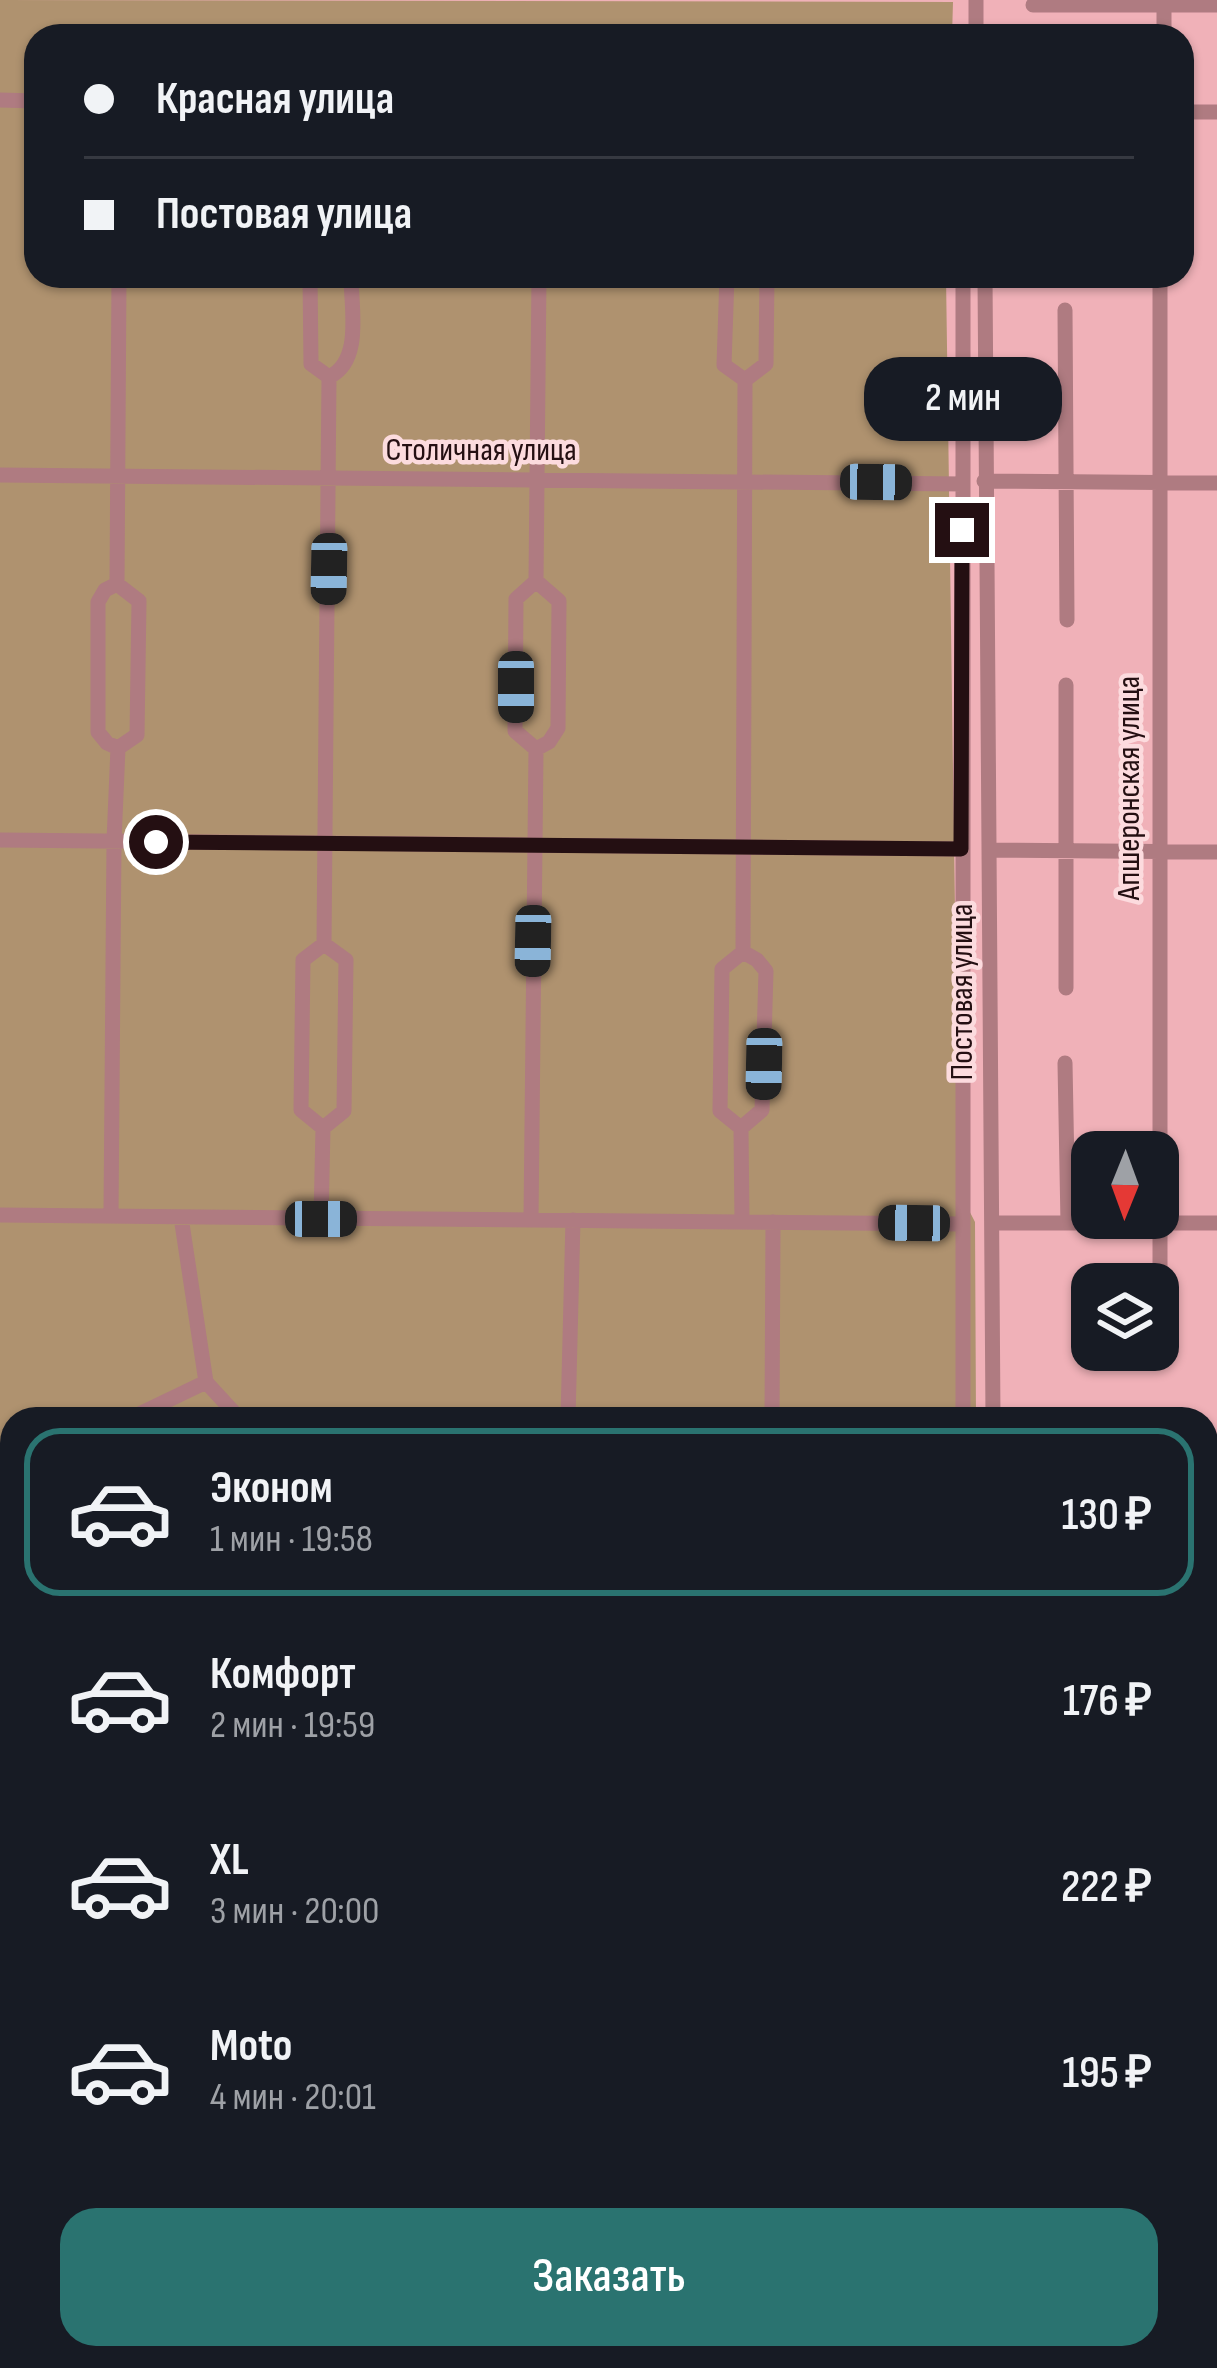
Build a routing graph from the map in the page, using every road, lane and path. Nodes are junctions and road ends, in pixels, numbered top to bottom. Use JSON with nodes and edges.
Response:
{"nodes":[{"id":1,"x":1034,"y":4,"type":"dead end"},
{"id":2,"x":1164,"y":5,"type":"junction"},
{"id":3,"x":1217,"y":5,"type":"edge"},
{"id":4,"x":1164,"y":24,"type":"edge"},
{"id":5,"x":119,"y":288,"type":"edge"},
{"id":6,"x":310,"y":288,"type":"edge"},
{"id":7,"x":352,"y":288,"type":"edge"},
{"id":8,"x":539,"y":288,"type":"edge"},
{"id":9,"x":727,"y":288,"type":"edge"},
{"id":10,"x":767,"y":288,"type":"edge"},
{"id":11,"x":963,"y":288,"type":"edge"},
{"id":12,"x":985,"y":288,"type":"edge"},
{"id":13,"x":1160,"y":288,"type":"edge"},
{"id":14,"x":1065,"y":310,"type":"dead end"},
{"id":15,"x":329,"y":377,"type":"junction"},
{"id":16,"x":745,"y":380,"type":"junction"},
{"id":17,"x":0,"y":476,"type":"edge"},
{"id":18,"x":119,"y":476,"type":"junction"},
{"id":19,"x":330,"y":478,"type":"junction"},
{"id":20,"x":537,"y":478,"type":"junction"},
{"id":21,"x":745,"y":480,"type":"junction"},
{"id":22,"x":984,"y":481,"type":"junction"},
{"id":23,"x":1066,"y":482,"type":"junction"},
{"id":24,"x":1157,"y":483,"type":"junction"},
{"id":25,"x":1217,"y":483,"type":"edge"},
{"id":26,"x":963,"y":484,"type":"junction"},
{"id":27,"x":536,"y":581,"type":"junction"},
{"id":28,"x":118,"y":584,"type":"junction"},
{"id":29,"x":1066,"y":620,"type":"dead end"},
{"id":30,"x":1066,"y":685,"type":"dead end"},
{"id":31,"x":118,"y":748,"type":"junction"},
{"id":32,"x":536,"y":749,"type":"junction"},
{"id":33,"x":0,"y":840,"type":"edge"},
{"id":34,"x":114,"y":841,"type":"junction"},
{"id":35,"x":325,"y":843,"type":"junction"},
{"id":36,"x":743,"y":847,"type":"junction"},
{"id":37,"x":534,"y":848,"type":"junction"},
{"id":38,"x":961,"y":849,"type":"junction"},
{"id":39,"x":989,"y":850,"type":"junction"},
{"id":40,"x":1067,"y":850,"type":"junction"},
{"id":41,"x":1157,"y":851,"type":"junction"},
{"id":42,"x":1217,"y":852,"type":"edge"},
{"id":43,"x":324,"y":944,"type":"junction"},
{"id":44,"x":743,"y":952,"type":"junction"},
{"id":45,"x":1066,"y":988,"type":"dead end"},
{"id":46,"x":1064,"y":1063,"type":"dead end"},
{"id":47,"x":323,"y":1128,"type":"junction"},
{"id":48,"x":741,"y":1128,"type":"junction"},
{"id":49,"x":1159,"y":1131,"type":"edge"},
{"id":50,"x":0,"y":1215,"type":"edge"},
{"id":51,"x":111,"y":1216,"type":"junction"},
{"id":52,"x":181,"y":1217,"type":"junction"},
{"id":53,"x":321,"y":1219,"type":"junction"},
{"id":54,"x":531,"y":1220,"type":"junction"},
{"id":55,"x":573,"y":1220,"type":"junction"},
{"id":56,"x":742,"y":1222,"type":"junction"},
{"id":57,"x":773,"y":1222,"type":"junction"},
{"id":58,"x":1179,"y":1222,"type":"edge"},
{"id":59,"x":992,"y":1223,"type":"junction"},
{"id":60,"x":1067,"y":1223,"type":"junction"},
{"id":61,"x":1071,"y":1223,"type":"edge"},
{"id":62,"x":1217,"y":1223,"type":"edge"},
{"id":63,"x":961,"y":1224,"type":"junction"},
{"id":64,"x":206,"y":1382,"type":"junction"},
{"id":65,"x":154,"y":1407,"type":"edge"},
{"id":66,"x":229,"y":1407,"type":"edge"},
{"id":67,"x":568,"y":1407,"type":"edge"},
{"id":68,"x":772,"y":1407,"type":"edge"},
{"id":69,"x":963,"y":1407,"type":"edge"},
{"id":70,"x":993,"y":1407,"type":"edge"}],
"edges":[{"from":1,"to":2,"type":"street"},
{"from":2,"to":3,"type":"street"},
{"from":2,"to":4,"type":"street"},
{"from":5,"to":18,"type":"street"},
{"from":6,"to":15,"type":"street"},
{"from":7,"to":15,"type":"street"},
{"from":8,"to":20,"type":"street"},
{"from":9,"to":16,"type":"street"},
{"from":10,"to":16,"type":"street"},
{"from":11,"to":26,"type":"street","name":"Постовая улица"},
{"from":12,"to":22,"type":"street","name":"Постовая улица"},
{"from":13,"to":24,"type":"street","name":"Апшеронская улица"},
{"from":14,"to":23,"type":"street"},
{"from":15,"to":19,"type":"street"},
{"from":16,"to":21,"type":"street"},
{"from":17,"to":18,"type":"street","name":"Столичная улица"},
{"from":18,"to":19,"type":"street","name":"Столичная улица"},
{"from":18,"to":28,"type":"street"},
{"from":19,"to":20,"type":"street","name":"Столичная улица"},
{"from":19,"to":35,"type":"street"},
{"from":20,"to":21,"type":"street","name":"Столичная улица"},
{"from":20,"to":27,"type":"street"},
{"from":21,"to":26,"type":"street","name":"Столичная улица"},
{"from":21,"to":36,"type":"street"},
{"from":22,"to":23,"type":"street"},
{"from":22,"to":39,"type":"street","name":"Постовая улица"},
{"from":23,"to":24,"type":"street"},
{"from":23,"to":29,"type":"street"},
{"from":24,"to":25,"type":"street"},
{"from":24,"to":41,"type":"street","name":"Апшеронская улица"},
{"from":26,"to":38,"type":"street","name":"Постовая улица"},
{"from":27,"to":32,"type":"street"},
{"from":27,"to":32,"type":"street"},
{"from":28,"to":31,"type":"street"},
{"from":28,"to":31,"type":"street"},
{"from":30,"to":40,"type":"street"},
{"from":31,"to":34,"type":"street"},
{"from":32,"to":37,"type":"street"},
{"from":33,"to":34,"type":"street"},
{"from":34,"to":35,"type":"street"},
{"from":34,"to":51,"type":"street"},
{"from":35,"to":37,"type":"street"},
{"from":35,"to":43,"type":"street"},
{"from":36,"to":37,"type":"street"},
{"from":36,"to":38,"type":"street"},
{"from":36,"to":44,"type":"street"},
{"from":37,"to":54,"type":"street"},
{"from":38,"to":63,"type":"street","name":"Постовая улица"},
{"from":39,"to":40,"type":"street"},
{"from":39,"to":59,"type":"street","name":"Постовая улица"},
{"from":40,"to":41,"type":"street"},
{"from":40,"to":45,"type":"street"},
{"from":41,"to":42,"type":"street"},
{"from":41,"to":49,"type":"street","name":"Апшеронская улица"},
{"from":43,"to":47,"type":"street"},
{"from":43,"to":47,"type":"street"},
{"from":44,"to":48,"type":"street"},
{"from":44,"to":48,"type":"street"},
{"from":46,"to":60,"type":"street"},
{"from":47,"to":53,"type":"street"},
{"from":48,"to":56,"type":"street"},
{"from":50,"to":51,"type":"street"},
{"from":51,"to":52,"type":"street"},
{"from":52,"to":53,"type":"street"},
{"from":52,"to":64,"type":"street"},
{"from":53,"to":54,"type":"street"},
{"from":54,"to":55,"type":"street"},
{"from":55,"to":56,"type":"street"},
{"from":55,"to":67,"type":"street"},
{"from":56,"to":57,"type":"street"},
{"from":57,"to":63,"type":"street"},
{"from":57,"to":68,"type":"street"},
{"from":58,"to":62,"type":"street"},
{"from":59,"to":60,"type":"street"},
{"from":59,"to":70,"type":"street","name":"Постовая улица"},
{"from":60,"to":61,"type":"street"},
{"from":63,"to":69,"type":"street","name":"Постовая улица"},
{"from":64,"to":65,"type":"street"},
{"from":64,"to":66,"type":"street"}]}
